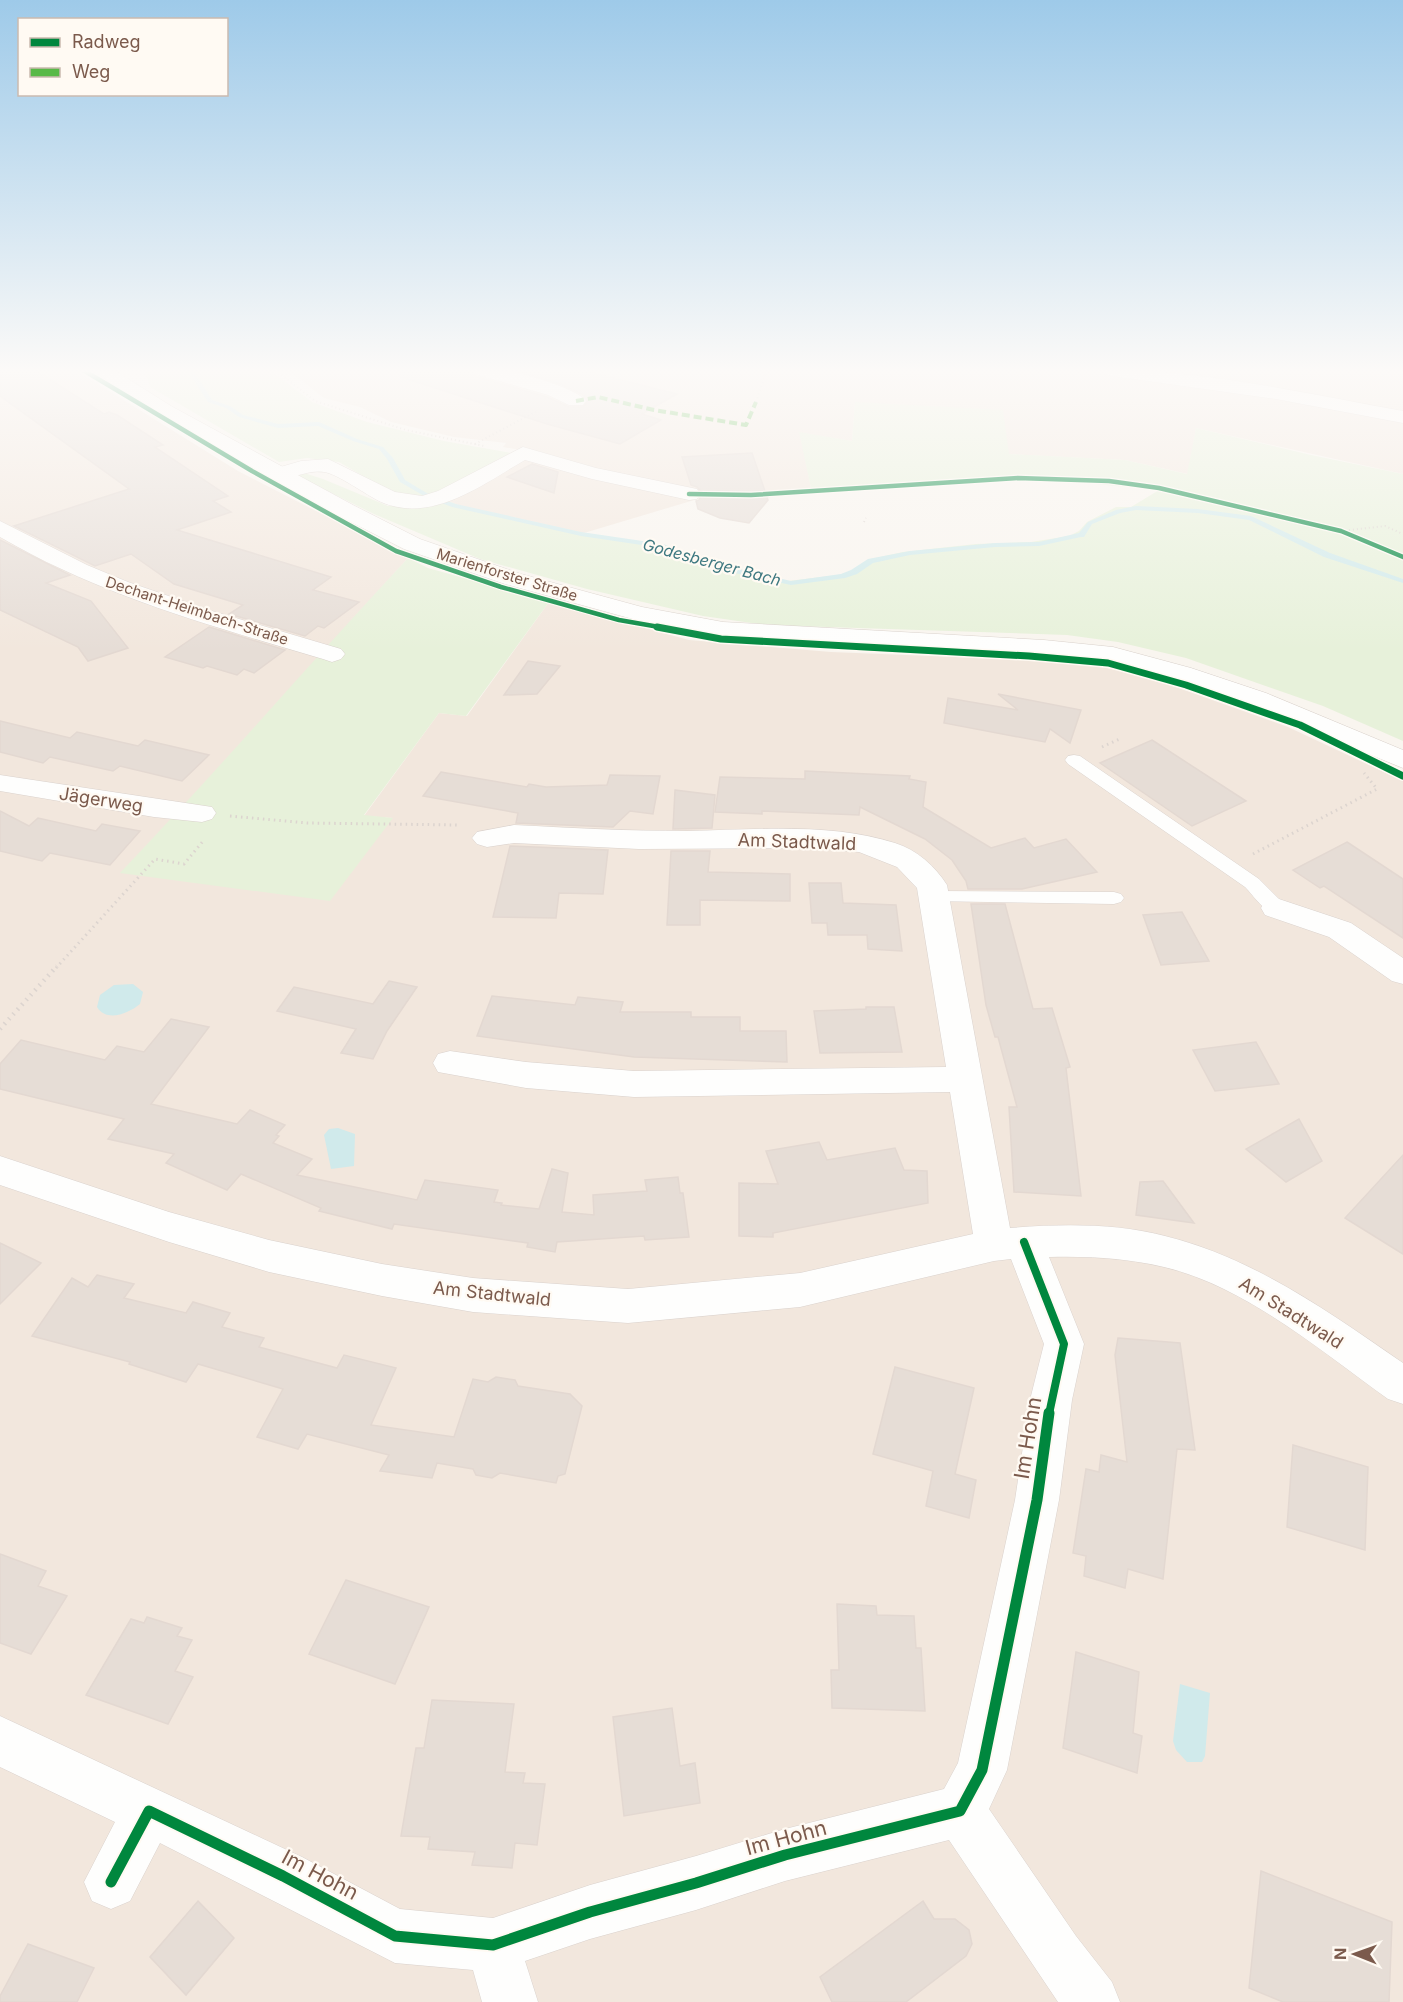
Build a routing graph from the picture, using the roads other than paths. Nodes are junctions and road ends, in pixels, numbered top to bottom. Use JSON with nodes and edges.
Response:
{"nodes":[{"id":1,"x":258,"y":463,"type":"edge"},
{"id":2,"x":504,"y":463,"type":"edge"},
{"id":3,"x":559,"y":463,"type":"edge"},
{"id":4,"x":277,"y":474,"type":"junction"},
{"id":5,"x":689,"y":494,"type":"dead end"},
{"id":6,"x":0,"y":528,"type":"edge"},
{"id":7,"x":332,"y":654,"type":"dead end"},
{"id":8,"x":1074,"y":760,"type":"dead end"},
{"id":9,"x":1403,"y":760,"type":"edge"},
{"id":10,"x":0,"y":783,"type":"edge"},
{"id":11,"x":213,"y":814,"type":"road end"},
{"id":12,"x":487,"y":838,"type":"road end"},
{"id":13,"x":935,"y":897,"type":"junction"},
{"id":14,"x":1114,"y":898,"type":"dead end"},
{"id":15,"x":1276,"y":908,"type":"joint"},
{"id":16,"x":1403,"y":973,"type":"edge"},
{"id":17,"x":450,"y":1063,"type":"dead end"},
{"id":18,"x":965,"y":1079,"type":"junction"},
{"id":19,"x":0,"y":1170,"type":"edge"},
{"id":20,"x":1009,"y":1244,"type":"junction"},
{"id":21,"x":1403,"y":1386,"type":"edge"},
{"id":22,"x":0,"y":1741,"type":"edge"},
{"id":23,"x":149,"y":1811,"type":"junction"},
{"id":24,"x":960,"y":1811,"type":"junction"},
{"id":25,"x":111,"y":1882,"type":"dead end"},
{"id":26,"x":493,"y":1945,"type":"junction"},
{"id":27,"x":510,"y":2002,"type":"edge"},
{"id":28,"x":1092,"y":2002,"type":"edge"}],
"edges":[{"from":1,"to":4,"type":"street","name":"Marienforster Straße"},
{"from":2,"to":4,"type":"street"},
{"from":3,"to":5,"type":"street"},
{"from":4,"to":9,"type":"street","name":"Marienforster Straße"},
{"from":6,"to":7,"type":"street","name":"Dechant-Heimbach-Straße"},
{"from":8,"to":15,"type":"lane"},
{"from":10,"to":11,"type":"street","name":"Jägerweg"},
{"from":12,"to":13,"type":"street","name":"Am Stadtwald"},
{"from":13,"to":14,"type":"lane"},
{"from":13,"to":18,"type":"street","name":"Am Stadtwald"},
{"from":15,"to":16,"type":"street"},
{"from":17,"to":18,"type":"street"},
{"from":18,"to":20,"type":"street","name":"Am Stadtwald"},
{"from":19,"to":20,"type":"street","name":"Am Stadtwald"},
{"from":20,"to":21,"type":"street","name":"Am Stadtwald"},
{"from":20,"to":24,"type":"street","name":"Im Hohn"},
{"from":22,"to":23,"type":"street","name":"Im Hohn"},
{"from":23,"to":25,"type":"street"},
{"from":23,"to":26,"type":"street","name":"Im Hohn"},
{"from":24,"to":26,"type":"street","name":"Im Hohn"},
{"from":24,"to":28,"type":"street"},
{"from":26,"to":27,"type":"street"}]}
